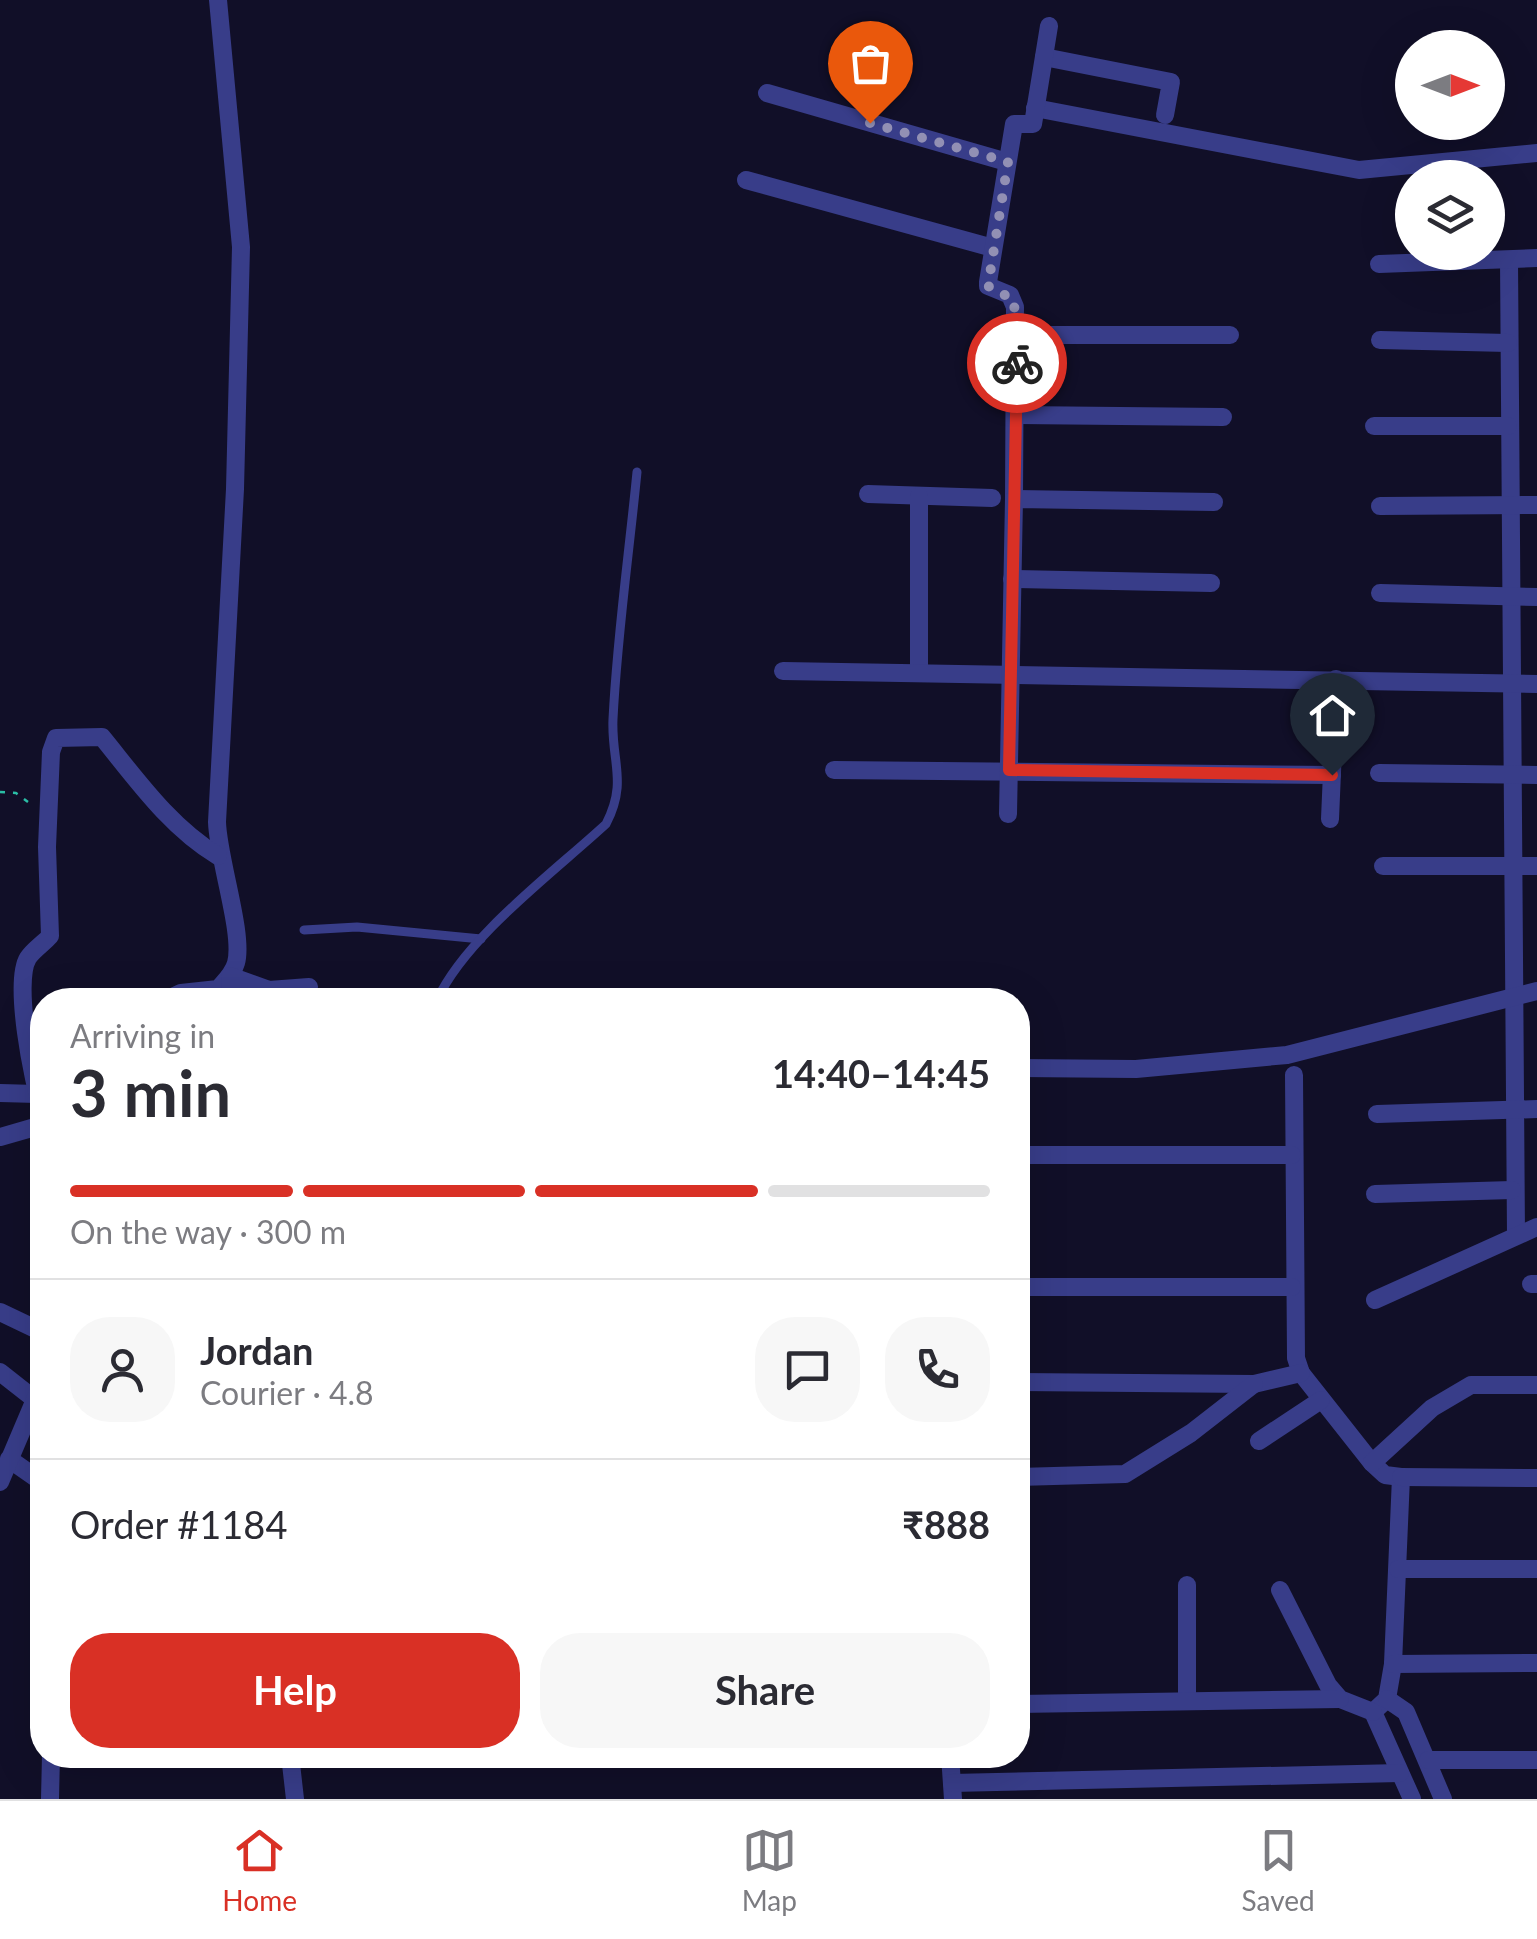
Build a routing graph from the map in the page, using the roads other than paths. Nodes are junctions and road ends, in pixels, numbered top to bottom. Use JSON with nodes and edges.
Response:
{"nodes":[{"id":1,"x":218,"y":0,"type":"edge"},
{"id":2,"x":1049,"y":26,"type":"dead end"},
{"id":3,"x":1044,"y":57,"type":"junction"},
{"id":4,"x":767,"y":93,"type":"dead end"},
{"id":5,"x":1035,"y":108,"type":"junction"},
{"id":6,"x":1165,"y":115,"type":"dead end"},
{"id":7,"x":1537,"y":153,"type":"edge"},
{"id":8,"x":1008,"y":162,"type":"junction"},
{"id":9,"x":746,"y":180,"type":"dead end"},
{"id":10,"x":993,"y":248,"type":"junction"},
{"id":11,"x":1537,"y":258,"type":"edge"},
{"id":12,"x":1508,"y":260,"type":"junction"},
{"id":13,"x":1379,"y":264,"type":"dead end"},
{"id":14,"x":1018,"y":336,"type":"junction"},
{"id":15,"x":1230,"y":336,"type":"dead end"},
{"id":16,"x":1380,"y":340,"type":"dead end"},
{"id":17,"x":1508,"y":343,"type":"junction"},
{"id":18,"x":1017,"y":415,"type":"junction"},
{"id":19,"x":1223,"y":417,"type":"dead end"},
{"id":20,"x":1374,"y":426,"type":"dead end"},
{"id":21,"x":1508,"y":426,"type":"junction"},
{"id":22,"x":637,"y":472,"type":"dead end"},
{"id":23,"x":868,"y":494,"type":"dead end"},
{"id":24,"x":919,"y":496,"type":"junction"},
{"id":25,"x":992,"y":498,"type":"dead end"},
{"id":26,"x":1014,"y":499,"type":"junction"},
{"id":27,"x":1214,"y":502,"type":"dead end"},
{"id":28,"x":1537,"y":505,"type":"edge"},
{"id":29,"x":1380,"y":506,"type":"dead end"},
{"id":30,"x":1507,"y":506,"type":"junction"},
{"id":31,"x":1012,"y":579,"type":"junction"},
{"id":32,"x":1211,"y":583,"type":"dead end"},
{"id":33,"x":1380,"y":593,"type":"dead end"},
{"id":34,"x":1508,"y":597,"type":"junction"},
{"id":35,"x":1537,"y":597,"type":"edge"},
{"id":36,"x":782,"y":670,"type":"dead end"},
{"id":37,"x":919,"y":671,"type":"junction"},
{"id":38,"x":1009,"y":672,"type":"junction"},
{"id":39,"x":1336,"y":678,"type":"junction"},
{"id":40,"x":1510,"y":684,"type":"junction"},
{"id":41,"x":1537,"y":684,"type":"edge"},
{"id":42,"x":834,"y":770,"type":"dead end"},
{"id":43,"x":1009,"y":770,"type":"junction"},
{"id":44,"x":1379,"y":774,"type":"dead end"},
{"id":45,"x":1332,"y":775,"type":"junction"},
{"id":46,"x":1537,"y":775,"type":"edge"},
{"id":47,"x":1510,"y":776,"type":"junction"},
{"id":48,"x":1008,"y":814,"type":"dead end"},
{"id":49,"x":1330,"y":819,"type":"dead end"},
{"id":50,"x":218,"y":856,"type":"junction"},
{"id":51,"x":1383,"y":866,"type":"dead end"},
{"id":52,"x":1512,"y":866,"type":"junction"},
{"id":53,"x":1537,"y":866,"type":"edge"},
{"id":54,"x":304,"y":930,"type":"dead end"},
{"id":55,"x":481,"y":938,"type":"junction"},
{"id":56,"x":230,"y":976,"type":"junction"},
{"id":57,"x":309,"y":987,"type":"dead end"},
{"id":58,"x":219,"y":988,"type":"edge"},
{"id":59,"x":230,"y":988,"type":"edge"},
{"id":60,"x":263,"y":988,"type":"edge"},
{"id":61,"x":296,"y":988,"type":"edge"},
{"id":62,"x":443,"y":988,"type":"edge"},
{"id":63,"x":1537,"y":991,"type":"edge"},
{"id":64,"x":1514,"y":996,"type":"junction"},
{"id":65,"x":30,"y":1037,"type":"edge"},
{"id":66,"x":1030,"y":1068,"type":"edge"},
{"id":67,"x":1294,"y":1075,"type":"dead end"},
{"id":68,"x":0,"y":1093,"type":"edge"},
{"id":69,"x":30,"y":1100,"type":"edge"},
{"id":70,"x":1512,"y":1109,"type":"junction"},
{"id":71,"x":1537,"y":1109,"type":"edge"},
{"id":72,"x":1376,"y":1114,"type":"dead end"},
{"id":73,"x":30,"y":1128,"type":"edge"},
{"id":74,"x":0,"y":1137,"type":"edge"},
{"id":75,"x":1030,"y":1155,"type":"edge"},
{"id":76,"x":1292,"y":1155,"type":"junction"},
{"id":77,"x":1512,"y":1190,"type":"junction"},
{"id":78,"x":1375,"y":1194,"type":"dead end"},
{"id":79,"x":1537,"y":1227,"type":"edge"},
{"id":80,"x":1516,"y":1235,"type":"junction"},
{"id":81,"x":1030,"y":1287,"type":"edge"},
{"id":82,"x":1292,"y":1287,"type":"junction"},
{"id":83,"x":1375,"y":1300,"type":"dead end"},
{"id":84,"x":0,"y":1312,"type":"edge"},
{"id":85,"x":30,"y":1326,"type":"edge"},
{"id":86,"x":0,"y":1372,"type":"edge"},
{"id":87,"x":1302,"y":1373,"type":"junction"},
{"id":88,"x":1030,"y":1382,"type":"edge"},
{"id":89,"x":1254,"y":1384,"type":"junction"},
{"id":90,"x":1537,"y":1385,"type":"edge"},
{"id":91,"x":30,"y":1388,"type":"edge"},
{"id":92,"x":1321,"y":1400,"type":"junction"},
{"id":93,"x":30,"y":1413,"type":"edge"},
{"id":94,"x":1259,"y":1441,"type":"dead end"},
{"id":95,"x":10,"y":1459,"type":"junction"},
{"id":96,"x":1372,"y":1463,"type":"junction"},
{"id":97,"x":30,"y":1473,"type":"edge"},
{"id":98,"x":1030,"y":1476,"type":"edge"},
{"id":99,"x":1401,"y":1477,"type":"junction"},
{"id":100,"x":1537,"y":1478,"type":"edge"},
{"id":101,"x":0,"y":1482,"type":"edge"},
{"id":102,"x":1398,"y":1569,"type":"junction"},
{"id":103,"x":1537,"y":1569,"type":"edge"},
{"id":104,"x":1186,"y":1585,"type":"dead end"},
{"id":105,"x":1280,"y":1590,"type":"dead end"},
{"id":106,"x":1537,"y":1662,"type":"edge"},
{"id":107,"x":1393,"y":1664,"type":"junction"},
{"id":108,"x":1340,"y":1699,"type":"junction"},
{"id":109,"x":1188,"y":1702,"type":"junction"},
{"id":110,"x":1030,"y":1704,"type":"edge"},
{"id":111,"x":1380,"y":1705,"type":"junction"},
{"id":112,"x":1428,"y":1760,"type":"junction"},
{"id":113,"x":1537,"y":1760,"type":"edge"},
{"id":114,"x":51,"y":1768,"type":"edge"},
{"id":115,"x":291,"y":1768,"type":"edge"},
{"id":116,"x":1400,"y":1773,"type":"junction"},
{"id":117,"x":953,"y":1791,"type":"edge"},
{"id":118,"x":50,"y":1799,"type":"edge"},
{"id":119,"x":295,"y":1799,"type":"edge"},
{"id":120,"x":1412,"y":1799,"type":"edge"},
{"id":121,"x":1442,"y":1799,"type":"edge"}],
"edges":[{"from":1,"to":50,"type":"street"},
{"from":2,"to":3,"type":"street"},
{"from":3,"to":5,"type":"street"},
{"from":3,"to":6,"type":"street"},
{"from":4,"to":8,"type":"street"},
{"from":5,"to":7,"type":"street"},
{"from":5,"to":8,"type":"street"},
{"from":8,"to":10,"type":"street"},
{"from":9,"to":10,"type":"street"},
{"from":10,"to":14,"type":"street"},
{"from":11,"to":12,"type":"street"},
{"from":12,"to":13,"type":"street"},
{"from":12,"to":17,"type":"street"},
{"from":14,"to":15,"type":"street"},
{"from":14,"to":18,"type":"street"},
{"from":16,"to":17,"type":"street"},
{"from":17,"to":21,"type":"street"},
{"from":18,"to":19,"type":"street"},
{"from":18,"to":26,"type":"street"},
{"from":20,"to":21,"type":"street"},
{"from":21,"to":30,"type":"street"},
{"from":22,"to":55,"type":"lane"},
{"from":23,"to":24,"type":"street"},
{"from":24,"to":25,"type":"street"},
{"from":24,"to":37,"type":"street"},
{"from":26,"to":27,"type":"street"},
{"from":26,"to":31,"type":"street"},
{"from":28,"to":30,"type":"street"},
{"from":29,"to":30,"type":"street"},
{"from":30,"to":34,"type":"street"},
{"from":31,"to":32,"type":"street"},
{"from":31,"to":38,"type":"street"},
{"from":33,"to":34,"type":"street"},
{"from":34,"to":35,"type":"street"},
{"from":34,"to":40,"type":"street"},
{"from":36,"to":37,"type":"street"},
{"from":37,"to":38,"type":"street"},
{"from":38,"to":39,"type":"street"},
{"from":38,"to":43,"type":"street"},
{"from":39,"to":40,"type":"street"},
{"from":39,"to":45,"type":"street"},
{"from":40,"to":41,"type":"street"},
{"from":40,"to":47,"type":"street"},
{"from":42,"to":43,"type":"street"},
{"from":43,"to":45,"type":"street"},
{"from":43,"to":48,"type":"street"},
{"from":44,"to":47,"type":"street"},
{"from":45,"to":49,"type":"street"},
{"from":46,"to":47,"type":"street"},
{"from":47,"to":52,"type":"street"},
{"from":50,"to":56,"type":"street"},
{"from":50,"to":65,"type":"street"},
{"from":51,"to":52,"type":"street"},
{"from":52,"to":53,"type":"street"},
{"from":52,"to":64,"type":"street"},
{"from":54,"to":55,"type":"lane"},
{"from":55,"to":62,"type":"lane"},
{"from":56,"to":58,"type":"street"},
{"from":56,"to":59,"type":"street"},
{"from":56,"to":60,"type":"street"},
{"from":57,"to":61,"type":"street"},
{"from":63,"to":64,"type":"street"},
{"from":64,"to":66,"type":"street"},
{"from":64,"to":70,"type":"street"},
{"from":67,"to":76,"type":"street"},
{"from":68,"to":69,"type":"street"},
{"from":70,"to":71,"type":"street"},
{"from":70,"to":72,"type":"street"},
{"from":70,"to":77,"type":"street"},
{"from":73,"to":74,"type":"street"},
{"from":75,"to":76,"type":"street"},
{"from":76,"to":82,"type":"street"},
{"from":77,"to":78,"type":"street"},
{"from":77,"to":80,"type":"street"},
{"from":79,"to":80,"type":"street"},
{"from":80,"to":83,"type":"street"},
{"from":81,"to":82,"type":"street"},
{"from":82,"to":87,"type":"street"},
{"from":84,"to":85,"type":"street"},
{"from":86,"to":91,"type":"street"},
{"from":87,"to":89,"type":"street"},
{"from":87,"to":92,"type":"street"},
{"from":88,"to":89,"type":"street"},
{"from":89,"to":98,"type":"street"},
{"from":90,"to":96,"type":"street"},
{"from":92,"to":94,"type":"street"},
{"from":92,"to":96,"type":"street"},
{"from":93,"to":95,"type":"street"},
{"from":95,"to":97,"type":"street"},
{"from":95,"to":101,"type":"street"},
{"from":96,"to":99,"type":"street"},
{"from":99,"to":100,"type":"street"},
{"from":99,"to":102,"type":"street"},
{"from":102,"to":103,"type":"street"},
{"from":102,"to":107,"type":"street"},
{"from":104,"to":109,"type":"street"},
{"from":105,"to":108,"type":"street"},
{"from":106,"to":107,"type":"street"},
{"from":107,"to":111,"type":"street"},
{"from":108,"to":109,"type":"street"},
{"from":108,"to":111,"type":"street"},
{"from":109,"to":110,"type":"street"},
{"from":111,"to":112,"type":"street"},
{"from":111,"to":116,"type":"street"},
{"from":112,"to":113,"type":"street"},
{"from":112,"to":121,"type":"street"},
{"from":114,"to":118,"type":"street"},
{"from":115,"to":119,"type":"street"},
{"from":116,"to":117,"type":"street"},
{"from":116,"to":120,"type":"street"}]}
